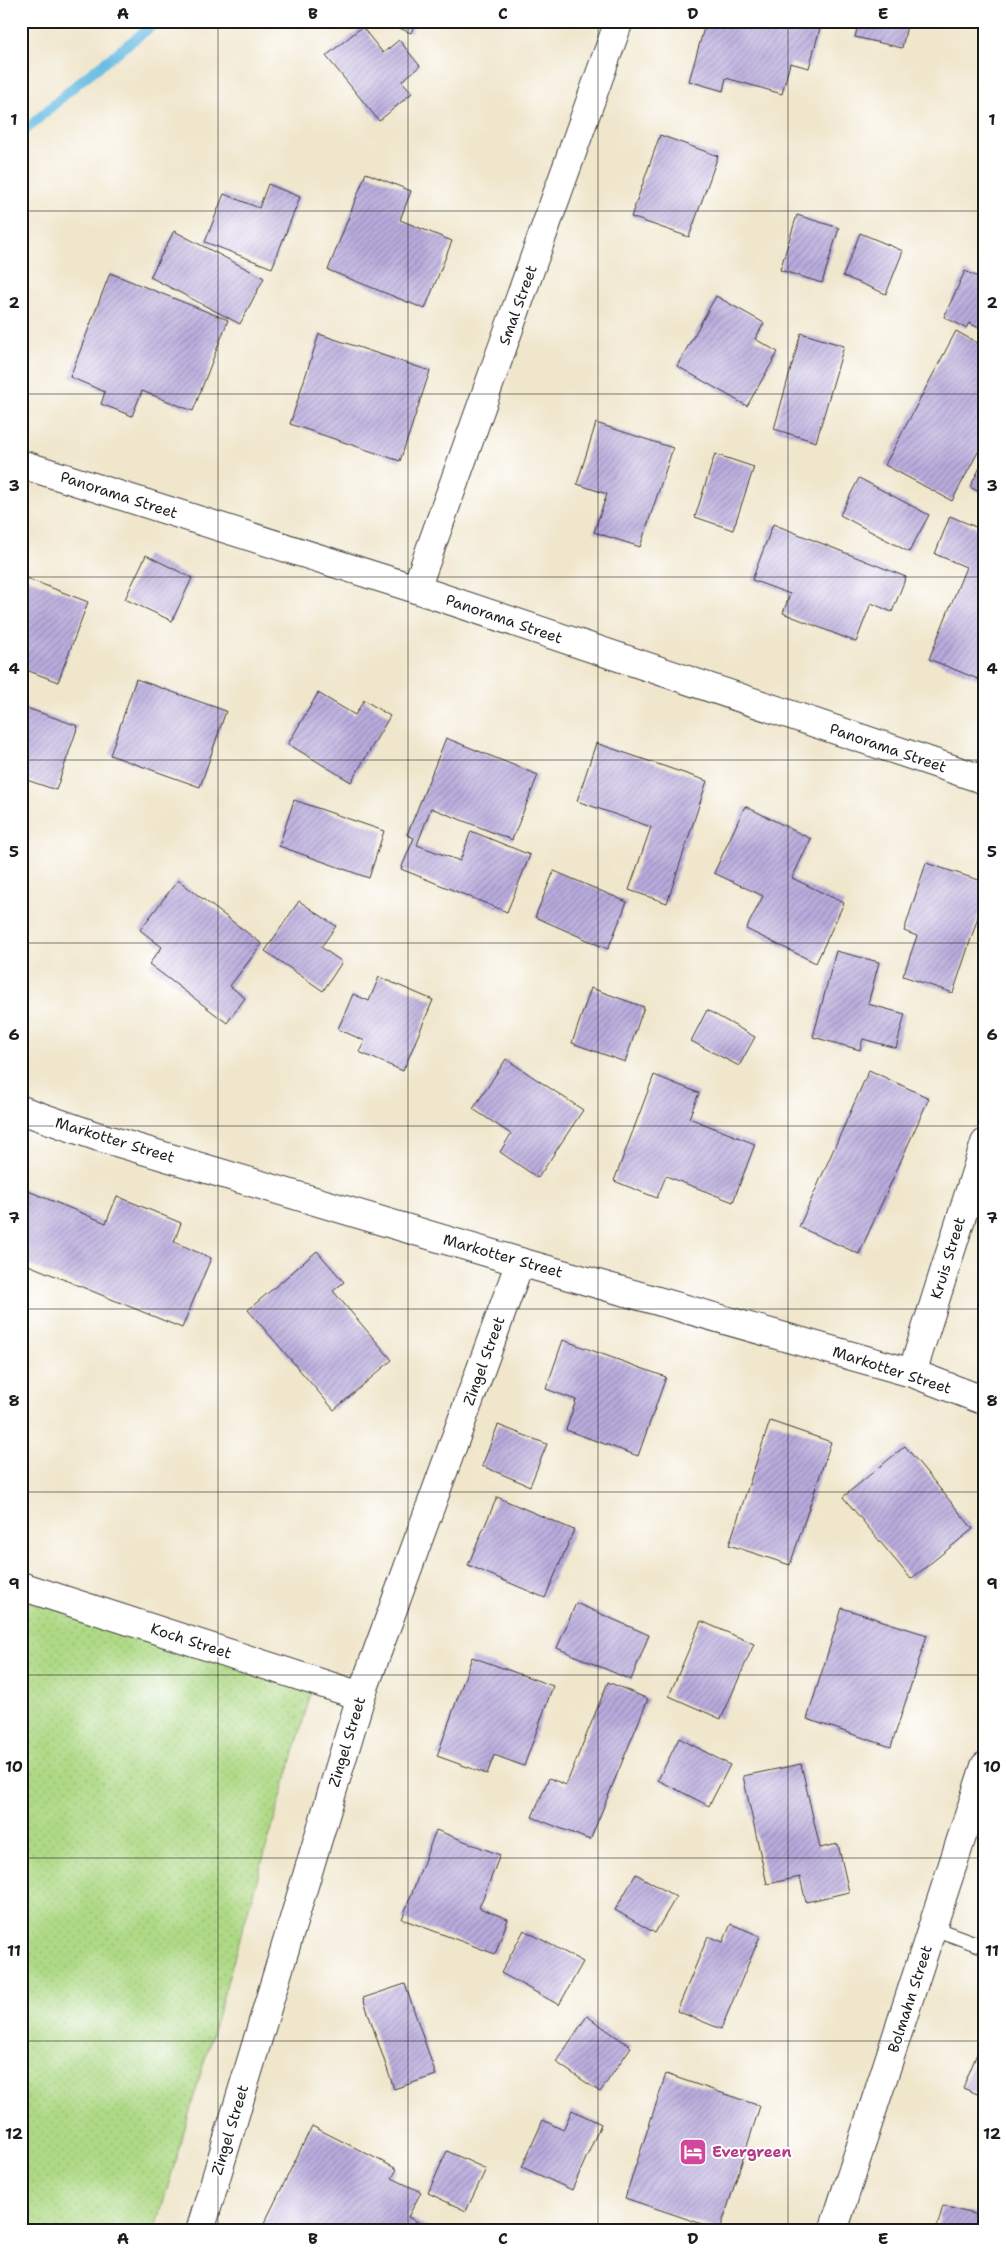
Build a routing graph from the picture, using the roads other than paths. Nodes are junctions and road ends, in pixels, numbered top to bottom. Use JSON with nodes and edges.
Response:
{"nodes":[{"id":1,"x":619,"y":21,"type":"edge"},
{"id":2,"x":21,"y":464,"type":"edge"},
{"id":3,"x":416,"y":589,"type":"junction"},
{"id":4,"x":985,"y":780,"type":"edge"},
{"id":5,"x":21,"y":1110,"type":"edge"},
{"id":6,"x":985,"y":1143,"type":"edge"},
{"id":7,"x":520,"y":1262,"type":"junction"},
{"id":8,"x":912,"y":1373,"type":"junction"},
{"id":9,"x":985,"y":1401,"type":"edge"},
{"id":10,"x":21,"y":1586,"type":"edge"},
{"id":11,"x":361,"y":1696,"type":"junction"},
{"id":12,"x":985,"y":1766,"type":"edge"},
{"id":13,"x":933,"y":1928,"type":"junction"},
{"id":14,"x":985,"y":1947,"type":"edge"},
{"id":15,"x":200,"y":2231,"type":"edge"},
{"id":16,"x":833,"y":2231,"type":"edge"}],
"edges":[{"from":1,"to":3,"type":"street","name":"Smal Street"},
{"from":2,"to":3,"type":"street","name":"Panorama Street"},
{"from":3,"to":4,"type":"street","name":"Panorama Street"},
{"from":5,"to":7,"type":"street","name":"Markotter Street"},
{"from":6,"to":8,"type":"street","name":"Kruis Street"},
{"from":7,"to":8,"type":"street","name":"Markotter Street"},
{"from":7,"to":11,"type":"street","name":"Zingel Street"},
{"from":8,"to":9,"type":"street","name":"Markotter Street"},
{"from":10,"to":11,"type":"street","name":"Koch Street"},
{"from":11,"to":15,"type":"street","name":"Zingel Street"},
{"from":12,"to":13,"type":"street","name":"Bolmahn Street"},
{"from":13,"to":14,"type":"lane"},
{"from":13,"to":16,"type":"street","name":"Bolmahn Street"}]}
